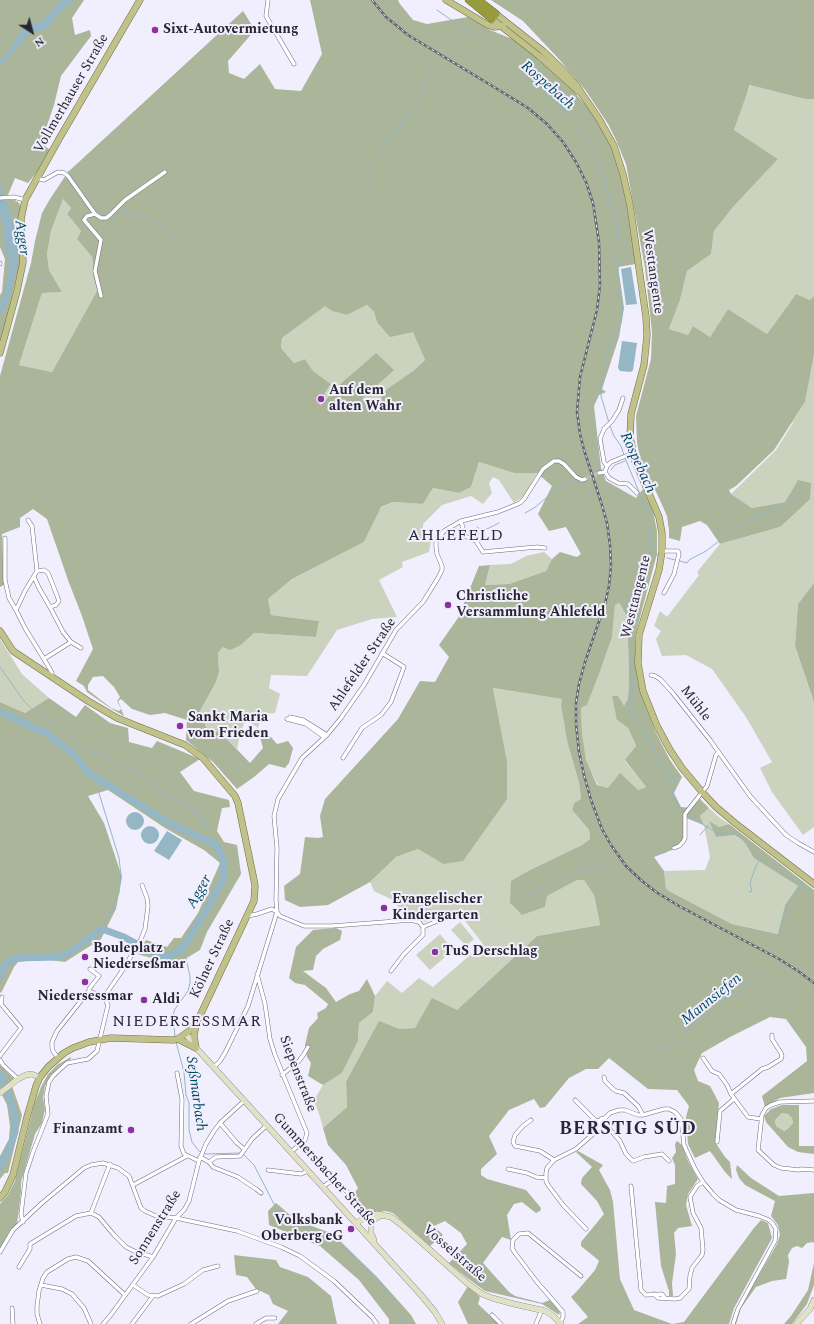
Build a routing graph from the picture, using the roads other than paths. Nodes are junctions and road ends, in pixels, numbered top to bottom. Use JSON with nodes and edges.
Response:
{"nodes":[{"id":1,"x":140,"y":0,"type":"edge"},
{"id":2,"x":268,"y":0,"type":"edge"},
{"id":3,"x":446,"y":0,"type":"edge"},
{"id":4,"x":469,"y":0,"type":"edge"},
{"id":5,"x":478,"y":0,"type":"edge"},
{"id":6,"x":492,"y":19,"type":"junction"},
{"id":7,"x":501,"y":26,"type":"junction"},
{"id":8,"x":512,"y":27,"type":"junction"},
{"id":9,"x":294,"y":64,"type":"dead end"},
{"id":10,"x":584,"y":97,"type":"junction"},
{"id":11,"x":165,"y":172,"type":"dead end"},
{"id":12,"x":37,"y":178,"type":"junction"},
{"id":13,"x":0,"y":198,"type":"edge"},
{"id":14,"x":25,"y":200,"type":"junction"},
{"id":15,"x":95,"y":214,"type":"junction"},
{"id":16,"x":101,"y":296,"type":"dead end"},
{"id":17,"x":0,"y":353,"type":"edge"},
{"id":18,"x":623,"y":398,"type":"dead end"},
{"id":19,"x":630,"y":454,"type":"junction"},
{"id":20,"x":607,"y":466,"type":"junction"},
{"id":21,"x":605,"y":472,"type":"junction"},
{"id":22,"x":599,"y":474,"type":"tunnel mouth"},
{"id":23,"x":585,"y":480,"type":"dead end"},
{"id":24,"x":637,"y":493,"type":"dead end"},
{"id":25,"x":28,"y":520,"type":"dead end"},
{"id":26,"x":461,"y":521,"type":"junction"},
{"id":27,"x":5,"y":538,"type":"dead end"},
{"id":28,"x":545,"y":548,"type":"dead end"},
{"id":29,"x":662,"y":550,"type":"junction"},
{"id":30,"x":37,"y":571,"type":"junction"},
{"id":31,"x":34,"y":576,"type":"junction"},
{"id":32,"x":664,"y":593,"type":"dead end"},
{"id":33,"x":50,"y":606,"type":"junction"},
{"id":34,"x":16,"y":610,"type":"junction"},
{"id":35,"x":0,"y":631,"type":"edge"},
{"id":36,"x":71,"y":642,"type":"junction"},
{"id":37,"x":81,"y":648,"type":"dead end"},
{"id":38,"x":382,"y":653,"type":"junction"},
{"id":39,"x":44,"y":659,"type":"junction"},
{"id":40,"x":651,"y":675,"type":"dead end"},
{"id":41,"x":51,"y":676,"type":"junction"},
{"id":42,"x":289,"y":718,"type":"dead end"},
{"id":43,"x":326,"y":736,"type":"junction"},
{"id":44,"x":718,"y":753,"type":"junction"},
{"id":45,"x":343,"y":758,"type":"dead end"},
{"id":46,"x":702,"y":792,"type":"junction"},
{"id":47,"x":674,"y":848,"type":"dead end"},
{"id":48,"x":814,"y":852,"type":"edge"},
{"id":49,"x":814,"y":884,"type":"edge"},
{"id":50,"x":142,"y":885,"type":"dead end"},
{"id":51,"x":277,"y":912,"type":"junction"},
{"id":52,"x":459,"y":912,"type":"dead end"},
{"id":53,"x":247,"y":916,"type":"junction"},
{"id":54,"x":423,"y":927,"type":"junction"},
{"id":55,"x":90,"y":970,"type":"dead end"},
{"id":56,"x":390,"y":971,"type":"dead end"},
{"id":57,"x":257,"y":973,"type":"junction"},
{"id":58,"x":90,"y":992,"type":"junction"},
{"id":59,"x":2,"y":997,"type":"dead end"},
{"id":60,"x":104,"y":997,"type":"junction"},
{"id":61,"x":197,"y":1022,"type":"junction"},
{"id":62,"x":186,"y":1034,"type":"junction"},
{"id":63,"x":772,"y":1035,"type":"dead end"},
{"id":64,"x":176,"y":1039,"type":"junction"},
{"id":65,"x":100,"y":1040,"type":"junction"},
{"id":66,"x":305,"y":1047,"type":"dead end"},
{"id":67,"x":196,"y":1048,"type":"junction"},
{"id":68,"x":0,"y":1056,"type":"edge"},
{"id":69,"x":58,"y":1058,"type":"junction"},
{"id":70,"x":703,"y":1058,"type":"dead end"},
{"id":71,"x":0,"y":1060,"type":"edge"},
{"id":72,"x":214,"y":1067,"type":"junction"},
{"id":73,"x":177,"y":1073,"type":"dead end"},
{"id":74,"x":282,"y":1075,"type":"junction"},
{"id":75,"x":40,"y":1077,"type":"junction"},
{"id":76,"x":604,"y":1077,"type":"dead end"},
{"id":77,"x":18,"y":1079,"type":"junction"},
{"id":78,"x":1,"y":1092,"type":"edge"},
{"id":79,"x":731,"y":1094,"type":"junction"},
{"id":80,"x":734,"y":1099,"type":"junction"},
{"id":81,"x":575,"y":1100,"type":"dead end"},
{"id":82,"x":244,"y":1101,"type":"junction"},
{"id":83,"x":814,"y":1101,"type":"edge"},
{"id":84,"x":644,"y":1115,"type":"junction"},
{"id":85,"x":605,"y":1118,"type":"junction"},
{"id":86,"x":761,"y":1119,"type":"junction"},
{"id":87,"x":532,"y":1120,"type":"dead end"},
{"id":88,"x":599,"y":1122,"type":"junction"},
{"id":89,"x":220,"y":1123,"type":"junction"},
{"id":90,"x":267,"y":1125,"type":"junction"},
{"id":91,"x":607,"y":1126,"type":"junction"},
{"id":92,"x":601,"y":1127,"type":"junction"},
{"id":93,"x":717,"y":1142,"type":"dead end"},
{"id":94,"x":244,"y":1150,"type":"junction"},
{"id":95,"x":291,"y":1152,"type":"junction"},
{"id":96,"x":187,"y":1156,"type":"junction"},
{"id":97,"x":200,"y":1158,"type":"junction"},
{"id":98,"x":554,"y":1160,"type":"junction"},
{"id":99,"x":669,"y":1161,"type":"dead end"},
{"id":100,"x":209,"y":1162,"type":"junction"},
{"id":101,"x":110,"y":1164,"type":"junction"},
{"id":102,"x":508,"y":1169,"type":"dead end"},
{"id":103,"x":268,"y":1170,"type":"dead end"},
{"id":104,"x":814,"y":1170,"type":"edge"},
{"id":105,"x":308,"y":1171,"type":"junction"},
{"id":106,"x":546,"y":1178,"type":"junction"},
{"id":107,"x":703,"y":1182,"type":"junction"},
{"id":108,"x":133,"y":1184,"type":"junction"},
{"id":109,"x":631,"y":1186,"type":"dead end"},
{"id":110,"x":323,"y":1187,"type":"junction"},
{"id":111,"x":261,"y":1194,"type":"dead end"},
{"id":112,"x":0,"y":1198,"type":"edge"},
{"id":113,"x":355,"y":1199,"type":"dead end"},
{"id":114,"x":92,"y":1213,"type":"junction"},
{"id":115,"x":383,"y":1215,"type":"junction"},
{"id":116,"x":176,"y":1218,"type":"junction"},
{"id":117,"x":23,"y":1222,"type":"junction"},
{"id":118,"x":356,"y":1223,"type":"junction"},
{"id":119,"x":586,"y":1229,"type":"dead end"},
{"id":120,"x":379,"y":1249,"type":"junction"},
{"id":121,"x":0,"y":1252,"type":"edge"},
{"id":122,"x":153,"y":1257,"type":"junction"},
{"id":123,"x":218,"y":1266,"type":"dead end"},
{"id":124,"x":19,"y":1267,"type":"dead end"},
{"id":125,"x":581,"y":1276,"type":"dead end"},
{"id":126,"x":41,"y":1285,"type":"junction"},
{"id":127,"x":133,"y":1285,"type":"junction"},
{"id":128,"x":257,"y":1291,"type":"dead end"},
{"id":129,"x":125,"y":1295,"type":"junction"},
{"id":130,"x":153,"y":1296,"type":"junction"},
{"id":131,"x":814,"y":1300,"type":"edge"},
{"id":132,"x":12,"y":1308,"type":"dead end"},
{"id":133,"x":542,"y":1309,"type":"junction"},
{"id":134,"x":492,"y":1315,"type":"dead end"},
{"id":135,"x":275,"y":1318,"type":"dead end"},
{"id":136,"x":13,"y":1324,"type":"edge"},
{"id":137,"x":40,"y":1324,"type":"edge"},
{"id":138,"x":91,"y":1324,"type":"edge"},
{"id":139,"x":103,"y":1324,"type":"edge"},
{"id":140,"x":132,"y":1324,"type":"edge"},
{"id":141,"x":191,"y":1324,"type":"edge"},
{"id":142,"x":256,"y":1324,"type":"edge"},
{"id":143,"x":377,"y":1324,"type":"edge"},
{"id":144,"x":442,"y":1324,"type":"edge"},
{"id":145,"x":501,"y":1324,"type":"edge"},
{"id":146,"x":536,"y":1324,"type":"edge"},
{"id":147,"x":561,"y":1324,"type":"edge"},
{"id":148,"x":733,"y":1324,"type":"edge"},
{"id":149,"x":796,"y":1324,"type":"edge"}],
"edges":[{"from":1,"to":12,"type":"main road","name":"Vollmerhauser Straße"},
{"from":2,"to":9,"type":"street"},
{"from":3,"to":6,"type":"main road"},
{"from":4,"to":6,"type":"highway","name":"Westtangente"},
{"from":5,"to":6,"type":"highway","name":"Westtangente"},
{"from":6,"to":7,"type":"main road","name":"Westtangente"},
{"from":6,"to":8,"type":"main road","name":"Westtangente"},
{"from":7,"to":8,"type":"main road"},
{"from":7,"to":10,"type":"main road","name":"Westtangente"},
{"from":8,"to":10,"type":"main road","name":"Westtangente"},
{"from":10,"to":19,"type":"main road","name":"Westtangente"},
{"from":11,"to":15,"type":"street"},
{"from":12,"to":14,"type":"main road","name":"Vollmerhauser Straße"},
{"from":12,"to":15,"type":"street"},
{"from":13,"to":14,"type":"street"},
{"from":14,"to":17,"type":"main road","name":"Vollmerhauser Straße"},
{"from":15,"to":16,"type":"street"},
{"from":18,"to":20,"type":"street"},
{"from":19,"to":20,"type":"street"},
{"from":19,"to":29,"type":"main road","name":"Westtangente"},
{"from":20,"to":21,"type":"street"},
{"from":21,"to":22,"type":"street"},
{"from":21,"to":24,"type":"street"},
{"from":23,"to":26,"type":"street","name":"Ahlefelder Straße"},
{"from":25,"to":30,"type":"street"},
{"from":26,"to":28,"type":"street"},
{"from":26,"to":38,"type":"street","name":"Ahlefelder Straße"},
{"from":27,"to":34,"type":"street"},
{"from":29,"to":32,"type":"street"},
{"from":29,"to":46,"type":"main road","name":"Westtangente"},
{"from":30,"to":31,"type":"street"},
{"from":30,"to":33,"type":"street"},
{"from":31,"to":33,"type":"street"},
{"from":31,"to":34,"type":"street"},
{"from":33,"to":36,"type":"street"},
{"from":34,"to":39,"type":"street"},
{"from":35,"to":41,"type":"main road","name":"Kölner Straße"},
{"from":36,"to":37,"type":"street"},
{"from":36,"to":39,"type":"street"},
{"from":38,"to":43,"type":"street","name":"Ahlefelder Straße"},
{"from":38,"to":45,"type":"street"},
{"from":39,"to":41,"type":"street"},
{"from":40,"to":44,"type":"street","name":"Mühle"},
{"from":41,"to":53,"type":"main road","name":"Kölner Straße"},
{"from":42,"to":43,"type":"street"},
{"from":43,"to":51,"type":"street","name":"Ahlefelder Straße"},
{"from":44,"to":46,"type":"street"},
{"from":44,"to":48,"type":"street","name":"Mühle"},
{"from":46,"to":47,"type":"street"},
{"from":46,"to":49,"type":"main road","name":"Westtangente"},
{"from":50,"to":60,"type":"street"},
{"from":51,"to":53,"type":"street"},
{"from":51,"to":54,"type":"street"},
{"from":51,"to":57,"type":"street"},
{"from":52,"to":54,"type":"street"},
{"from":53,"to":61,"type":"main road","name":"Kölner Straße"},
{"from":54,"to":56,"type":"street"},
{"from":55,"to":58,"type":"street"},
{"from":57,"to":72,"type":"street"},
{"from":57,"to":74,"type":"street","name":"Siepenstraße"},
{"from":58,"to":60,"type":"street"},
{"from":58,"to":69,"type":"street"},
{"from":59,"to":68,"type":"street"},
{"from":60,"to":65,"type":"street"},
{"from":61,"to":62,"type":"main road","name":"Kölner Straße"},
{"from":61,"to":67,"type":"main road"},
{"from":62,"to":64,"type":"main road","name":"Kölner Straße"},
{"from":62,"to":67,"type":"main road","name":"Gummersbacher Straße"},
{"from":63,"to":79,"type":"street"},
{"from":64,"to":65,"type":"main road"},
{"from":64,"to":67,"type":"main road"},
{"from":65,"to":69,"type":"main road"},
{"from":65,"to":117,"type":"street"},
{"from":66,"to":74,"type":"street"},
{"from":67,"to":72,"type":"main road","name":"Gummersbacher Straße"},
{"from":69,"to":75,"type":"main road"},
{"from":70,"to":79,"type":"street"},
{"from":71,"to":77,"type":"street"},
{"from":72,"to":82,"type":"main road","name":"Gummersbacher Straße"},
{"from":73,"to":96,"type":"street"},
{"from":74,"to":95,"type":"street","name":"Siepenstraße"},
{"from":75,"to":77,"type":"main road"},
{"from":75,"to":112,"type":"main road"},
{"from":76,"to":84,"type":"street"},
{"from":77,"to":78,"type":"main road"},
{"from":79,"to":80,"type":"street"},
{"from":80,"to":86,"type":"street"},
{"from":80,"to":93,"type":"street"},
{"from":81,"to":88,"type":"street"},
{"from":82,"to":89,"type":"street","name":"Sonnenstraße"},
{"from":82,"to":90,"type":"main road","name":"Gummersbacher Straße"},
{"from":83,"to":86,"type":"street"},
{"from":84,"to":85,"type":"street"},
{"from":84,"to":107,"type":"street"},
{"from":85,"to":88,"type":"street"},
{"from":85,"to":91,"type":"street"},
{"from":86,"to":104,"type":"street"},
{"from":87,"to":98,"type":"street"},
{"from":88,"to":92,"type":"street"},
{"from":89,"to":94,"type":"street"},
{"from":89,"to":97,"type":"street","name":"Sonnenstraße"},
{"from":90,"to":94,"type":"street"},
{"from":90,"to":95,"type":"main road","name":"Gummersbacher Straße"},
{"from":91,"to":92,"type":"street"},
{"from":91,"to":99,"type":"street"},
{"from":92,"to":98,"type":"street"},
{"from":94,"to":100,"type":"street"},
{"from":95,"to":105,"type":"main road","name":"Gummersbacher Straße"},
{"from":96,"to":97,"type":"street"},
{"from":96,"to":108,"type":"street"},
{"from":97,"to":100,"type":"street"},
{"from":97,"to":116,"type":"street","name":"Sonnenstraße"},
{"from":98,"to":106,"type":"street"},
{"from":100,"to":111,"type":"street"},
{"from":101,"to":108,"type":"street"},
{"from":101,"to":114,"type":"street"},
{"from":101,"to":117,"type":"street"},
{"from":102,"to":106,"type":"street"},
{"from":103,"to":105,"type":"street"},
{"from":105,"to":110,"type":"main road","name":"Gummersbacher Straße"},
{"from":106,"to":119,"type":"street"},
{"from":107,"to":109,"type":"street"},
{"from":107,"to":148,"type":"street"},
{"from":108,"to":116,"type":"street"},
{"from":110,"to":113,"type":"street"},
{"from":110,"to":118,"type":"main road","name":"Gummersbacher Straße"},
{"from":114,"to":122,"type":"street"},
{"from":114,"to":124,"type":"street"},
{"from":115,"to":118,"type":"main road"},
{"from":115,"to":120,"type":"main road"},
{"from":115,"to":133,"type":"main road","name":"Vosselstraße"},
{"from":116,"to":122,"type":"street","name":"Sonnenstraße"},
{"from":116,"to":143,"type":"street"},
{"from":117,"to":121,"type":"street"},
{"from":118,"to":120,"type":"main road","name":"Gummersbacher Straße"},
{"from":120,"to":144,"type":"main road","name":"Gummersbacher Straße"},
{"from":122,"to":127,"type":"street","name":"Sonnenstraße"},
{"from":123,"to":130,"type":"street"},
{"from":125,"to":147,"type":"street"},
{"from":126,"to":129,"type":"street"},
{"from":126,"to":137,"type":"street"},
{"from":126,"to":138,"type":"street"},
{"from":127,"to":129,"type":"street","name":"Sonnenstraße"},
{"from":127,"to":130,"type":"street"},
{"from":128,"to":141,"type":"street"},
{"from":129,"to":139,"type":"street","name":"Sonnenstraße"},
{"from":130,"to":140,"type":"street"},
{"from":131,"to":149,"type":"main road"},
{"from":132,"to":136,"type":"street"},
{"from":133,"to":146,"type":"street"},
{"from":133,"to":147,"type":"main road","name":"Vosselstraße"},
{"from":134,"to":145,"type":"street"},
{"from":135,"to":142,"type":"street"}]}
